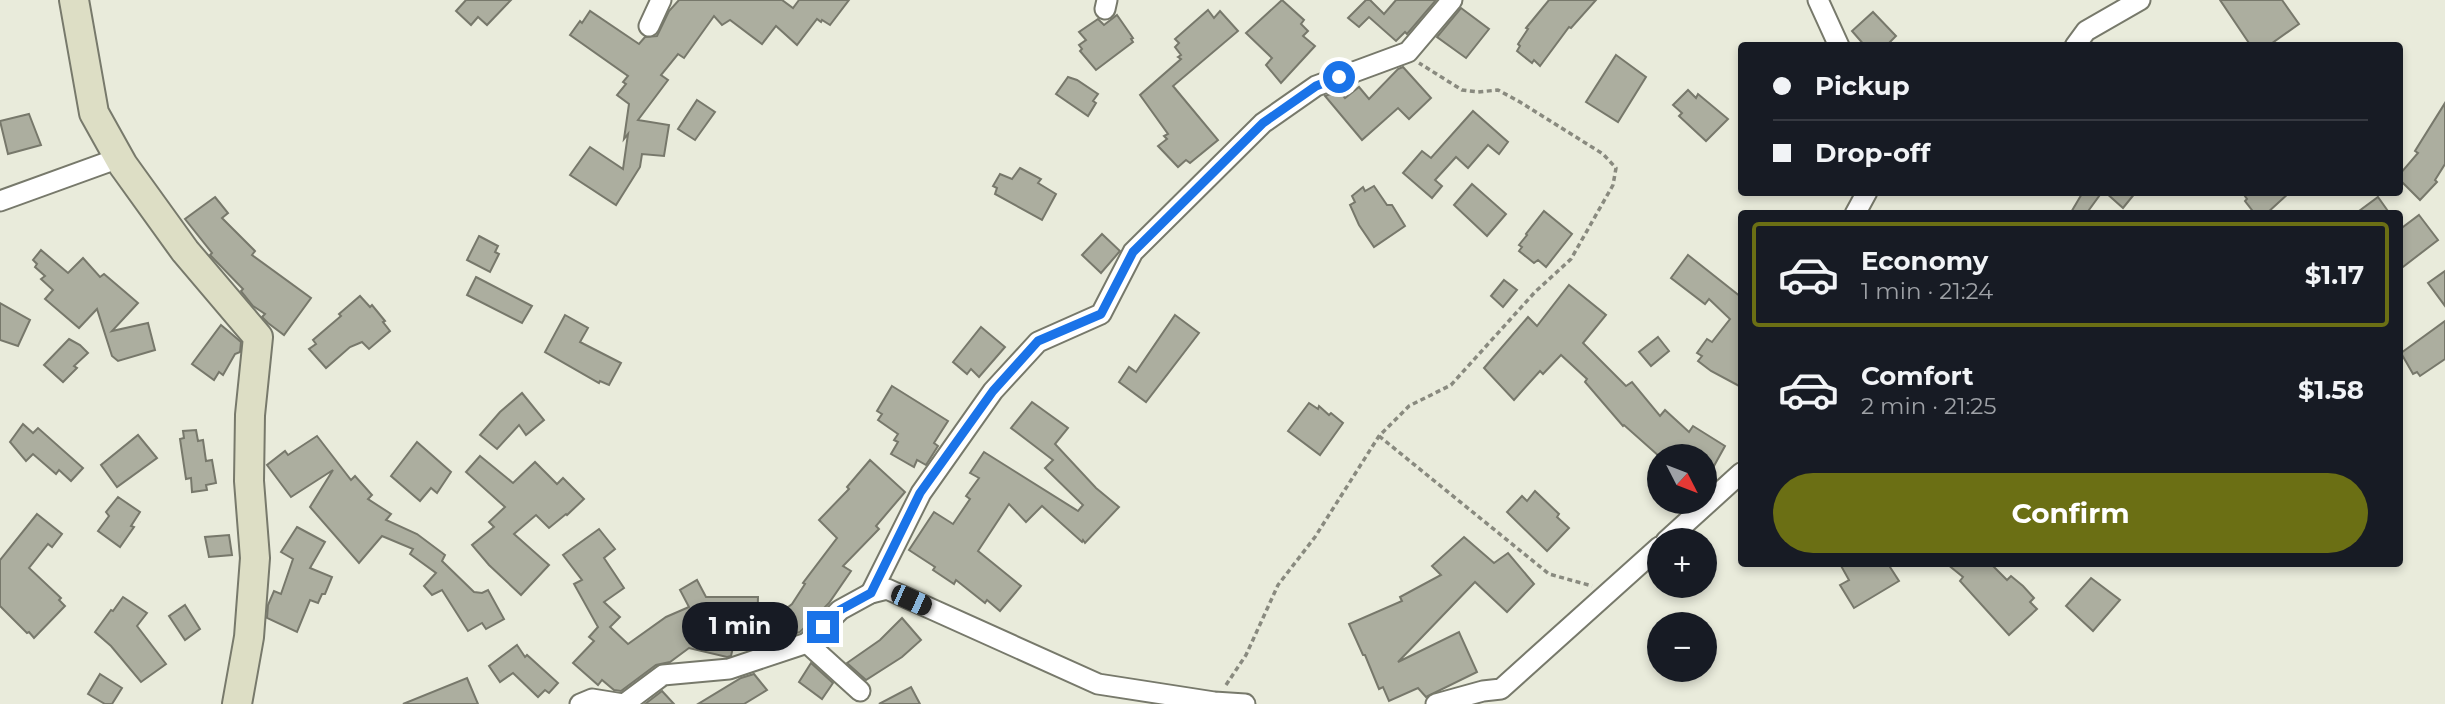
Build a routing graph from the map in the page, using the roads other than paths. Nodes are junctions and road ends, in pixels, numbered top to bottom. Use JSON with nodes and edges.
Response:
{"nodes":[{"id":1,"x":74,"y":0,"type":"edge"},
{"id":2,"x":661,"y":0,"type":"edge"},
{"id":3,"x":1452,"y":0,"type":"edge"},
{"id":4,"x":1818,"y":0,"type":"edge"},
{"id":5,"x":2140,"y":0,"type":"edge"},
{"id":6,"x":649,"y":26,"type":"dead end"},
{"id":7,"x":1837,"y":42,"type":"edge"},
{"id":8,"x":2078,"y":42,"type":"edge"},
{"id":9,"x":119,"y":158,"type":"junction"},
{"id":10,"x":0,"y":201,"type":"edge"},
{"id":11,"x":1738,"y":476,"type":"edge"},
{"id":12,"x":1680,"y":528,"type":"edge"},
{"id":13,"x":1647,"y":558,"type":"edge"},
{"id":14,"x":871,"y":593,"type":"junction"},
{"id":15,"x":807,"y":643,"type":"junction"},
{"id":16,"x":860,"y":691,"type":"dead end"},
{"id":17,"x":1504,"y":696,"type":"edge"},
{"id":18,"x":1214,"y":702,"type":"edge"},
{"id":19,"x":237,"y":704,"type":"edge"},
{"id":20,"x":580,"y":704,"type":"edge"},
{"id":21,"x":624,"y":704,"type":"edge"},
{"id":22,"x":1245,"y":704,"type":"edge"},
{"id":23,"x":1436,"y":704,"type":"edge"}],
"edges":[{"from":1,"to":9,"type":"street"},
{"from":2,"to":6,"type":"street"},
{"from":3,"to":14,"type":"street"},
{"from":4,"to":7,"type":"street"},
{"from":5,"to":8,"type":"street"},
{"from":9,"to":10,"type":"street"},
{"from":9,"to":19,"type":"street"},
{"from":11,"to":12,"type":"street"},
{"from":13,"to":17,"type":"street"},
{"from":14,"to":15,"type":"street"},
{"from":14,"to":18,"type":"street"},
{"from":15,"to":16,"type":"street"},
{"from":15,"to":21,"type":"street"},
{"from":17,"to":23,"type":"street"},
{"from":18,"to":22,"type":"street"},
{"from":20,"to":21,"type":"street"}]}
